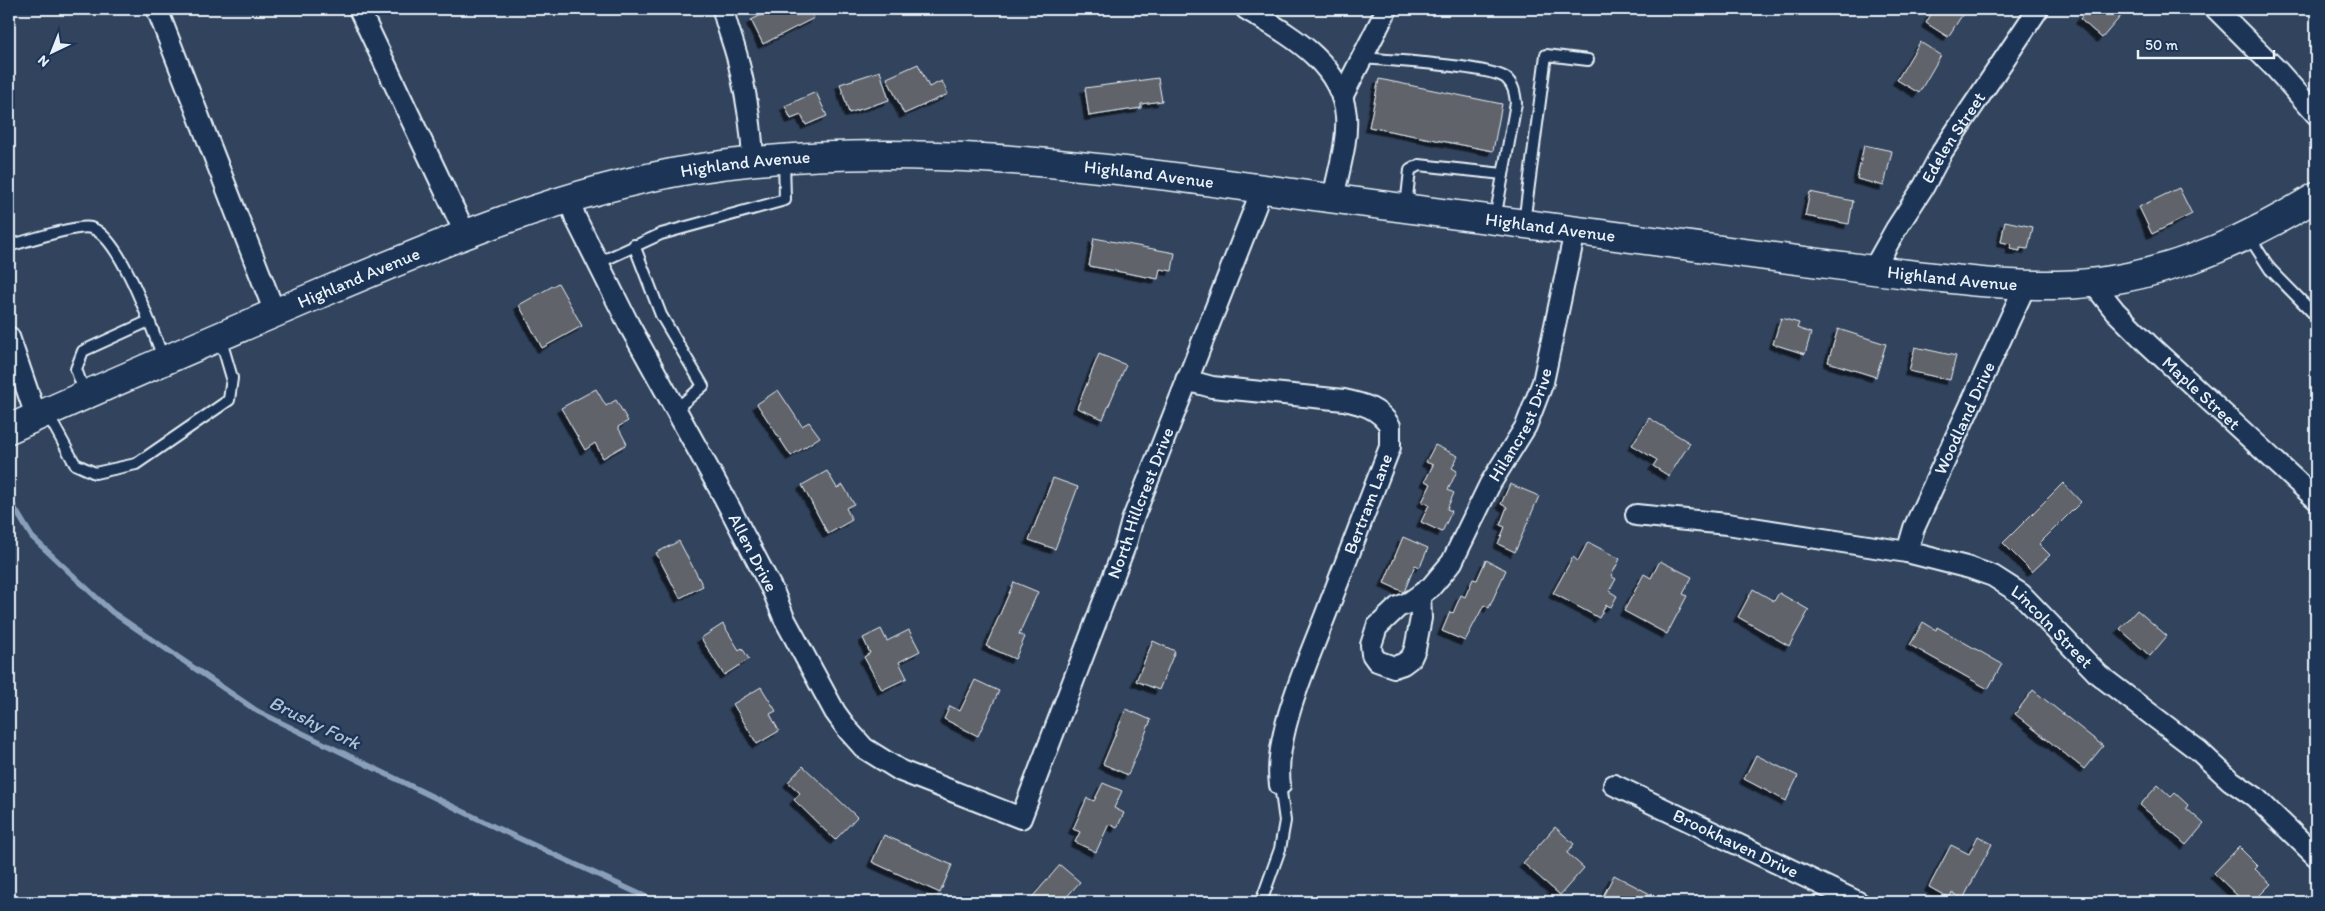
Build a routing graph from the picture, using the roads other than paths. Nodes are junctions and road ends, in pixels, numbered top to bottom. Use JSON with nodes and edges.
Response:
{"nodes":[{"id":1,"x":157,"y":9,"type":"edge"},
{"id":2,"x":359,"y":9,"type":"edge"},
{"id":3,"x":723,"y":9,"type":"edge"},
{"id":4,"x":1246,"y":9,"type":"edge"},
{"id":5,"x":1387,"y":9,"type":"edge"},
{"id":6,"x":2038,"y":9,"type":"edge"},
{"id":7,"x":2216,"y":9,"type":"edge"},
{"id":8,"x":1362,"y":58,"type":"junction"},
{"id":9,"x":1588,"y":60,"type":"dead end"},
{"id":10,"x":1342,"y":97,"type":"junction"},
{"id":11,"x":2316,"y":114,"type":"edge"},
{"id":12,"x":784,"y":158,"type":"junction"},
{"id":13,"x":753,"y":161,"type":"junction"},
{"id":14,"x":1503,"y":174,"type":"junction"},
{"id":15,"x":1259,"y":188,"type":"junction"},
{"id":16,"x":2316,"y":197,"type":"edge"},
{"id":17,"x":1333,"y":198,"type":"junction"},
{"id":18,"x":569,"y":199,"type":"junction"},
{"id":19,"x":1406,"y":208,"type":"junction"},
{"id":20,"x":1494,"y":220,"type":"junction"},
{"id":21,"x":1524,"y":224,"type":"junction"},
{"id":22,"x":1575,"y":231,"type":"junction"},
{"id":23,"x":466,"y":235,"type":"junction"},
{"id":24,"x":2248,"y":235,"type":"junction"},
{"id":25,"x":634,"y":245,"type":"junction"},
{"id":26,"x":9,"y":246,"type":"edge"},
{"id":27,"x":598,"y":263,"type":"junction"},
{"id":28,"x":1873,"y":270,"type":"junction"},
{"id":29,"x":2092,"y":282,"type":"junction"},
{"id":30,"x":2026,"y":284,"type":"junction"},
{"id":31,"x":275,"y":313,"type":"junction"},
{"id":32,"x":2316,"y":316,"type":"edge"},
{"id":33,"x":149,"y":322,"type":"junction"},
{"id":34,"x":9,"y":336,"type":"edge"},
{"id":35,"x":220,"y":337,"type":"junction"},
{"id":36,"x":164,"y":361,"type":"junction"},
{"id":37,"x":1186,"y":380,"type":"junction"},
{"id":38,"x":86,"y":395,"type":"junction"},
{"id":39,"x":676,"y":409,"type":"junction"},
{"id":40,"x":26,"y":421,"type":"edge"},
{"id":41,"x":2316,"y":499,"type":"edge"},
{"id":42,"x":1636,"y":515,"type":"dead end"},
{"id":43,"x":1907,"y":552,"type":"junction"},
{"id":44,"x":1420,"y":596,"type":"dead end"},
{"id":45,"x":1280,"y":785,"type":"joint"},
{"id":46,"x":1614,"y":785,"type":"dead end"},
{"id":47,"x":1020,"y":818,"type":"joint"},
{"id":48,"x":2316,"y":856,"type":"edge"},
{"id":49,"x":1261,"y":902,"type":"edge"},
{"id":50,"x":1858,"y":902,"type":"edge"}],
"edges":[{"from":1,"to":31,"type":"street"},
{"from":2,"to":23,"type":"street"},
{"from":3,"to":13,"type":"street"},
{"from":4,"to":10,"type":"street"},
{"from":5,"to":8,"type":"street"},
{"from":6,"to":28,"type":"street","name":"Edelen Street"},
{"from":7,"to":11,"type":"street"},
{"from":8,"to":10,"type":"street"},
{"from":8,"to":14,"type":"lane"},
{"from":9,"to":21,"type":"lane"},
{"from":10,"to":17,"type":"street"},
{"from":12,"to":13,"type":"main road","name":"Highland Avenue"},
{"from":12,"to":15,"type":"main road","name":"Highland Avenue"},
{"from":12,"to":25,"type":"lane"},
{"from":13,"to":18,"type":"main road","name":"Highland Avenue"},
{"from":14,"to":19,"type":"lane"},
{"from":14,"to":20,"type":"lane"},
{"from":15,"to":17,"type":"main road","name":"Highland Avenue"},
{"from":15,"to":37,"type":"street","name":"North Hillcrest Drive"},
{"from":16,"to":24,"type":"main road","name":"Highland Avenue"},
{"from":17,"to":19,"type":"main road","name":"Highland Avenue"},
{"from":18,"to":23,"type":"main road","name":"Highland Avenue"},
{"from":18,"to":27,"type":"street","name":"Allen Drive"},
{"from":19,"to":20,"type":"main road","name":"Highland Avenue"},
{"from":20,"to":21,"type":"main road","name":"Highland Avenue"},
{"from":21,"to":22,"type":"main road","name":"Highland Avenue"},
{"from":22,"to":28,"type":"main road","name":"Highland Avenue"},
{"from":22,"to":44,"type":"street","name":"Hilancrest Drive"},
{"from":23,"to":31,"type":"main road","name":"Highland Avenue"},
{"from":24,"to":29,"type":"main road","name":"Highland Avenue"},
{"from":24,"to":32,"type":"lane"},
{"from":25,"to":27,"type":"lane"},
{"from":25,"to":39,"type":"lane"},
{"from":26,"to":33,"type":"lane"},
{"from":27,"to":39,"type":"street","name":"Allen Drive"},
{"from":28,"to":30,"type":"main road","name":"Highland Avenue"},
{"from":29,"to":30,"type":"main road","name":"Highland Avenue"},
{"from":29,"to":41,"type":"street","name":"Maple Street"},
{"from":30,"to":43,"type":"street","name":"Woodland Drive"},
{"from":31,"to":35,"type":"main road","name":"Highland Avenue"},
{"from":33,"to":36,"type":"lane"},
{"from":33,"to":38,"type":"lane"},
{"from":34,"to":40,"type":"street"},
{"from":35,"to":36,"type":"main road","name":"Highland Avenue"},
{"from":35,"to":40,"type":"lane"},
{"from":36,"to":38,"type":"main road","name":"Highland Avenue"},
{"from":37,"to":45,"type":"street","name":"Bertram Lane"},
{"from":37,"to":47,"type":"street","name":"North Hillcrest Drive"},
{"from":38,"to":40,"type":"main road","name":"Highland Avenue"},
{"from":39,"to":47,"type":"street","name":"Allen Drive"},
{"from":42,"to":43,"type":"street","name":"Lincoln Street"},
{"from":43,"to":48,"type":"street","name":"Lincoln Street"},
{"from":45,"to":49,"type":"lane"},
{"from":46,"to":50,"type":"street","name":"Brookhaven Drive"}]}
